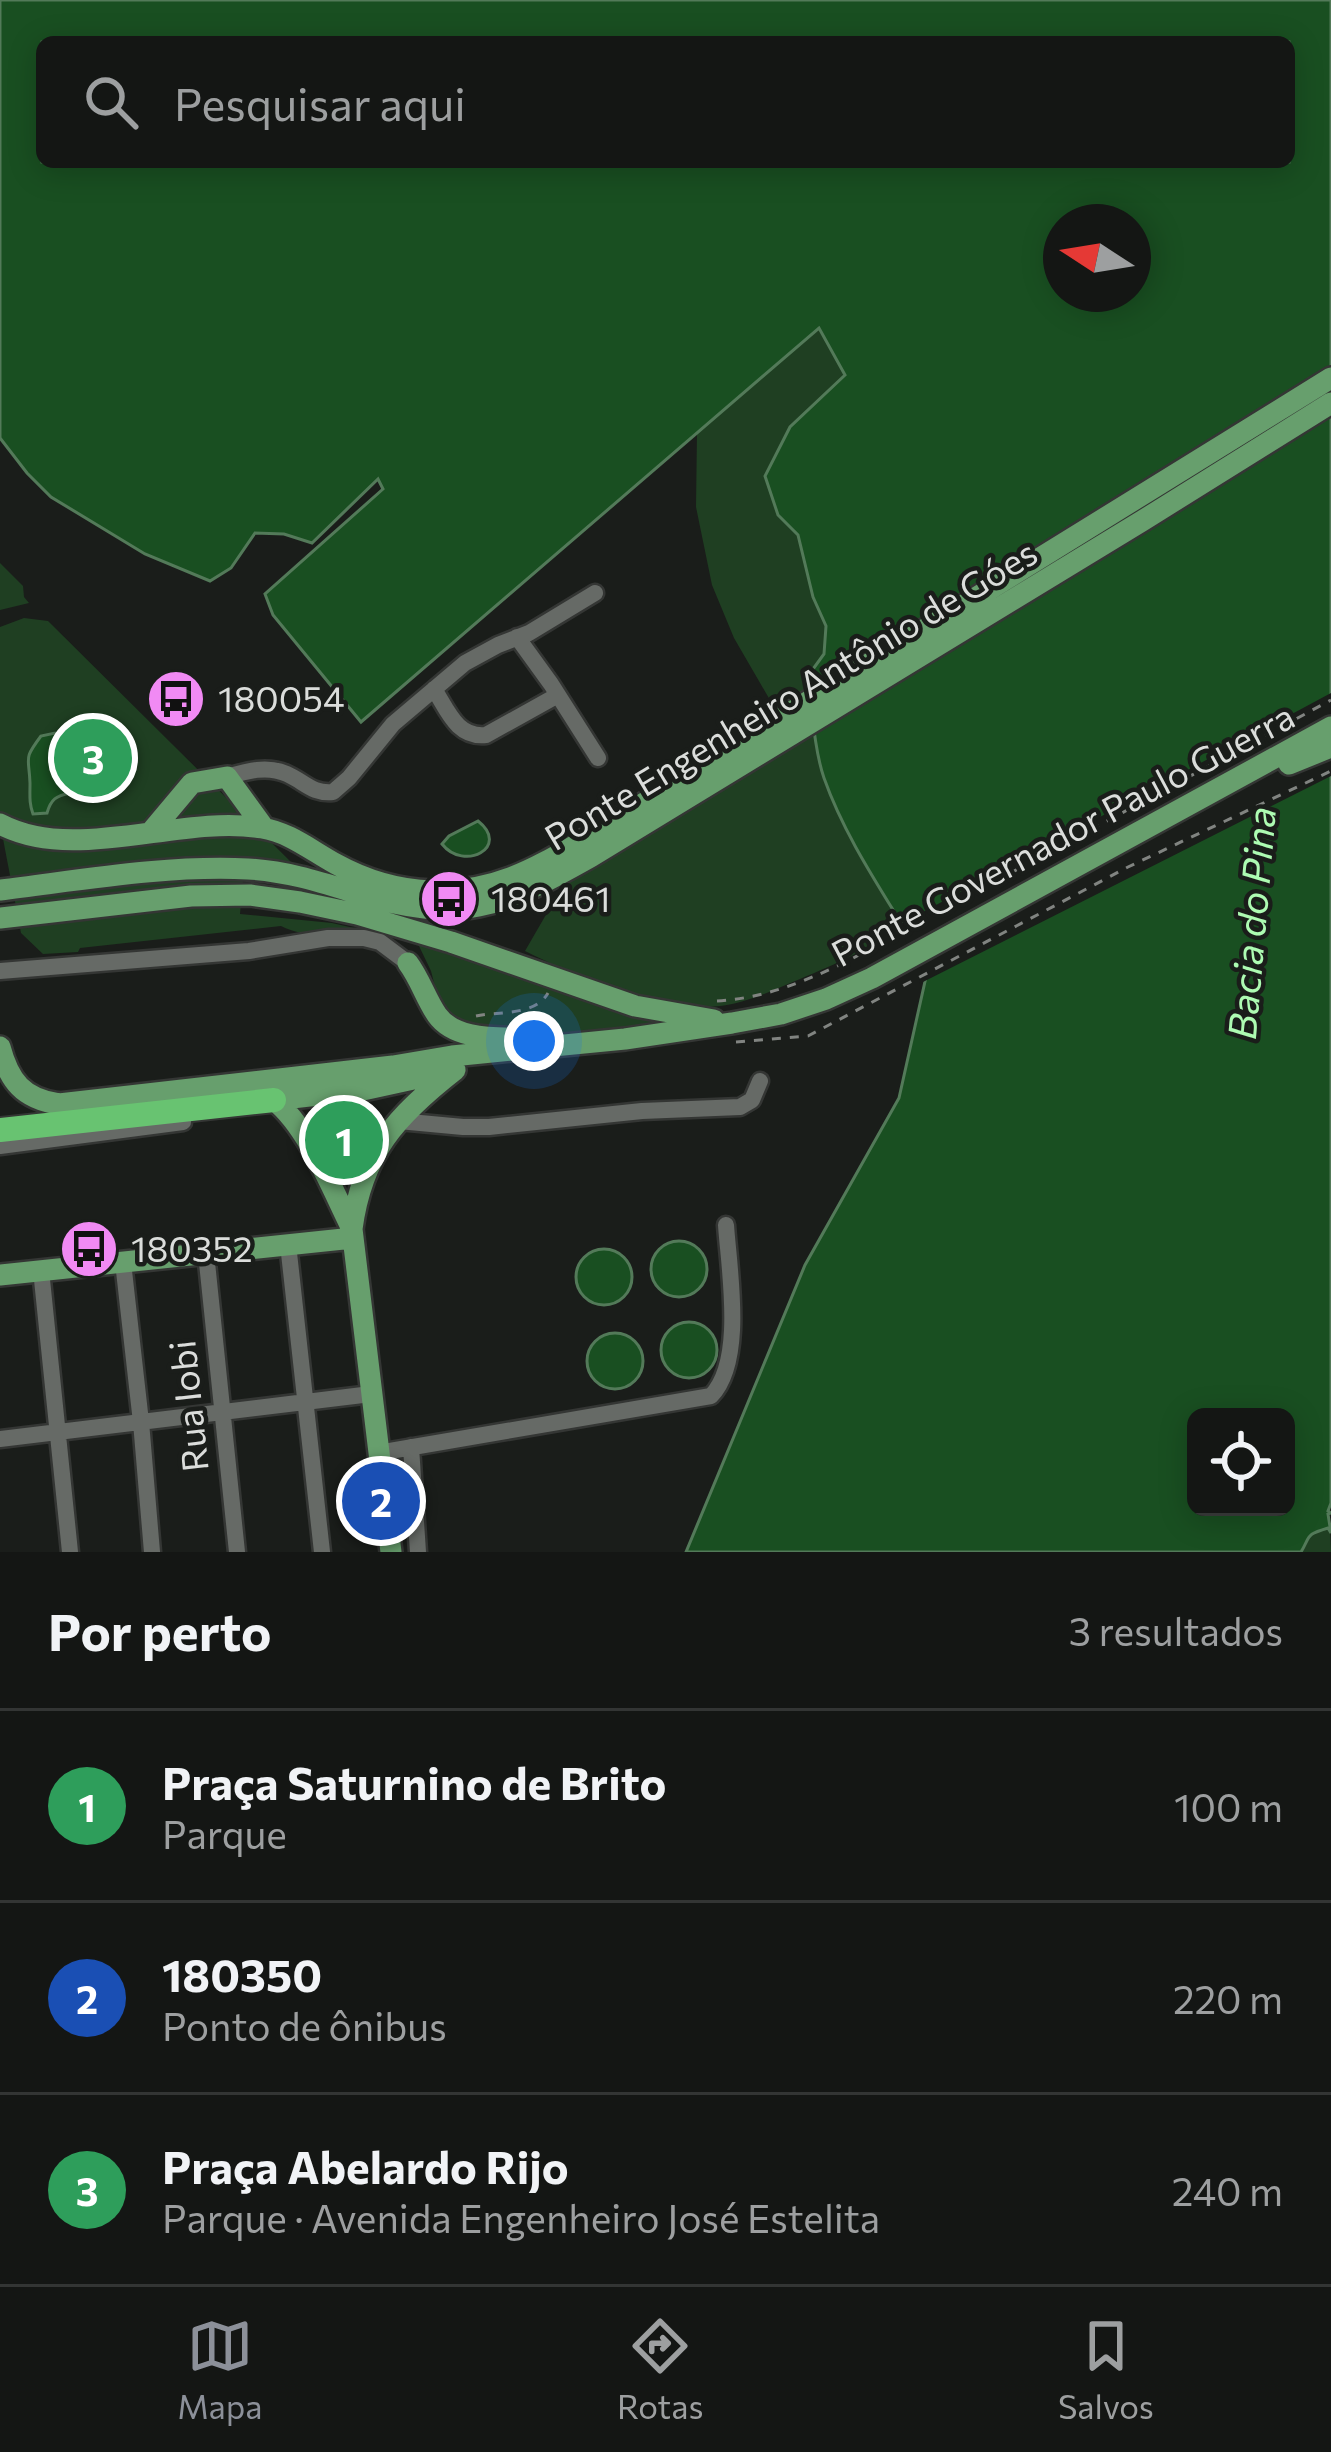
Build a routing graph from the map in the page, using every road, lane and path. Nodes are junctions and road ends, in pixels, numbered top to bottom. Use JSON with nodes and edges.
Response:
{"nodes":[{"id":1,"x":1331,"y":378,"type":"edge"},
{"id":2,"x":1331,"y":403,"type":"edge"},
{"id":3,"x":595,"y":593,"type":"dead end"},
{"id":4,"x":517,"y":638,"type":"junction"},
{"id":5,"x":434,"y":689,"type":"junction"},
{"id":6,"x":558,"y":695,"type":"junction"},
{"id":7,"x":1331,"y":700,"type":"edge"},
{"id":8,"x":1331,"y":728,"type":"edge"},
{"id":9,"x":752,"y":746,"type":"junction"},
{"id":10,"x":1331,"y":747,"type":"edge"},
{"id":11,"x":598,"y":758,"type":"dead end"},
{"id":12,"x":1331,"y":771,"type":"edge"},
{"id":13,"x":227,"y":777,"type":"junction"},
{"id":14,"x":1221,"y":790,"type":"junction"},
{"id":15,"x":0,"y":824,"type":"edge"},
{"id":16,"x":264,"y":828,"type":"junction"},
{"id":17,"x":150,"y":833,"type":"junction"},
{"id":18,"x":287,"y":873,"type":"junction"},
{"id":19,"x":371,"y":880,"type":"junction"},
{"id":20,"x":0,"y":890,"type":"edge"},
{"id":21,"x":0,"y":918,"type":"edge"},
{"id":22,"x":408,"y":963,"type":"joint"},
{"id":23,"x":0,"y":970,"type":"edge"},
{"id":24,"x":715,"y":1001,"type":"dead end"},
{"id":25,"x":733,"y":1023,"type":"junction"},
{"id":26,"x":825,"y":1026,"type":"dead end"},
{"id":27,"x":587,"y":1042,"type":"junction"},
{"id":28,"x":0,"y":1047,"type":"edge"},
{"id":29,"x":495,"y":1054,"type":"junction"},
{"id":30,"x":455,"y":1070,"type":"junction"},
{"id":31,"x":760,"y":1081,"type":"dead end"},
{"id":32,"x":282,"y":1106,"type":"junction"},
{"id":33,"x":399,"y":1121,"type":"junction"},
{"id":34,"x":0,"y":1130,"type":"edge"},
{"id":35,"x":0,"y":1147,"type":"edge"},
{"id":36,"x":726,"y":1225,"type":"dead end"},
{"id":37,"x":353,"y":1233,"type":"junction"},
{"id":38,"x":288,"y":1244,"type":"junction"},
{"id":39,"x":206,"y":1253,"type":"junction"},
{"id":40,"x":123,"y":1262,"type":"junction"},
{"id":41,"x":41,"y":1270,"type":"junction"},
{"id":42,"x":0,"y":1275,"type":"edge"},
{"id":43,"x":371,"y":1394,"type":"junction"},
{"id":44,"x":306,"y":1402,"type":"junction"},
{"id":45,"x":223,"y":1412,"type":"junction"},
{"id":46,"x":141,"y":1422,"type":"junction"},
{"id":47,"x":58,"y":1432,"type":"junction"},
{"id":48,"x":0,"y":1439,"type":"edge"},
{"id":49,"x":411,"y":1448,"type":"junction"},
{"id":50,"x":378,"y":1453,"type":"junction"},
{"id":51,"x":70,"y":1552,"type":"edge"},
{"id":52,"x":152,"y":1552,"type":"edge"},
{"id":53,"x":237,"y":1552,"type":"edge"},
{"id":54,"x":322,"y":1552,"type":"edge"},
{"id":55,"x":391,"y":1552,"type":"edge"},
{"id":56,"x":418,"y":1552,"type":"edge"}],
"edges":[{"from":1,"to":9,"type":"main road","name":"Ponte Engenheiro Antônio de Góes"},
{"from":2,"to":9,"type":"main road","name":"Ponte Engenheiro Antônio de Góes"},
{"from":3,"to":4,"type":"street"},
{"from":4,"to":5,"type":"street"},
{"from":4,"to":6,"type":"street"},
{"from":5,"to":6,"type":"street"},
{"from":5,"to":13,"type":"street"},
{"from":6,"to":11,"type":"street"},
{"from":7,"to":24,"type":"path"},
{"from":8,"to":14,"type":"main road","name":"Ponte Governador Paulo Guerra"},
{"from":9,"to":18,"type":"main road","name":"Ponte Engenheiro Antônio de Góes"},
{"from":9,"to":19,"type":"main road","name":"Ponte Engenheiro Antônio de Góes"},
{"from":10,"to":14,"type":"main road"},
{"from":12,"to":26,"type":"path"},
{"from":13,"to":16,"type":"main road"},
{"from":13,"to":17,"type":"main road"},
{"from":14,"to":25,"type":"main road","name":"Ponte Governador Paulo Guerra"},
{"from":15,"to":17,"type":"main road"},
{"from":16,"to":17,"type":"main road"},
{"from":16,"to":19,"type":"main road"},
{"from":18,"to":19,"type":"main road"},
{"from":18,"to":20,"type":"main road","name":"Ponte Engenheiro Antônio de Góes"},
{"from":21,"to":25,"type":"main road"},
{"from":22,"to":23,"type":"street"},
{"from":22,"to":27,"type":"main road"},
{"from":25,"to":27,"type":"main road","name":"Ponte Governador Paulo Guerra"},
{"from":27,"to":29,"type":"main road"},
{"from":28,"to":29,"type":"main road"},
{"from":29,"to":30,"type":"main road"},
{"from":30,"to":32,"type":"main road"},
{"from":30,"to":33,"type":"main road"},
{"from":31,"to":33,"type":"street"},
{"from":32,"to":34,"type":"highway"},
{"from":32,"to":35,"type":"street"},
{"from":32,"to":37,"type":"main road"},
{"from":33,"to":37,"type":"main road"},
{"from":36,"to":49,"type":"street"},
{"from":37,"to":38,"type":"main road"},
{"from":37,"to":43,"type":"main road"},
{"from":38,"to":39,"type":"main road"},
{"from":38,"to":44,"type":"street"},
{"from":39,"to":40,"type":"main road"},
{"from":39,"to":45,"type":"street","name":"Rua Iobi"},
{"from":40,"to":41,"type":"main road"},
{"from":40,"to":46,"type":"street"},
{"from":41,"to":42,"type":"main road"},
{"from":41,"to":47,"type":"street"},
{"from":43,"to":44,"type":"street"},
{"from":43,"to":50,"type":"main road"},
{"from":44,"to":45,"type":"street"},
{"from":44,"to":54,"type":"street"},
{"from":45,"to":46,"type":"street"},
{"from":45,"to":53,"type":"street","name":"Rua Iobi"},
{"from":46,"to":47,"type":"street"},
{"from":46,"to":52,"type":"street"},
{"from":47,"to":48,"type":"street"},
{"from":47,"to":51,"type":"street"},
{"from":49,"to":50,"type":"street"},
{"from":49,"to":56,"type":"street"},
{"from":50,"to":55,"type":"main road"}]}
